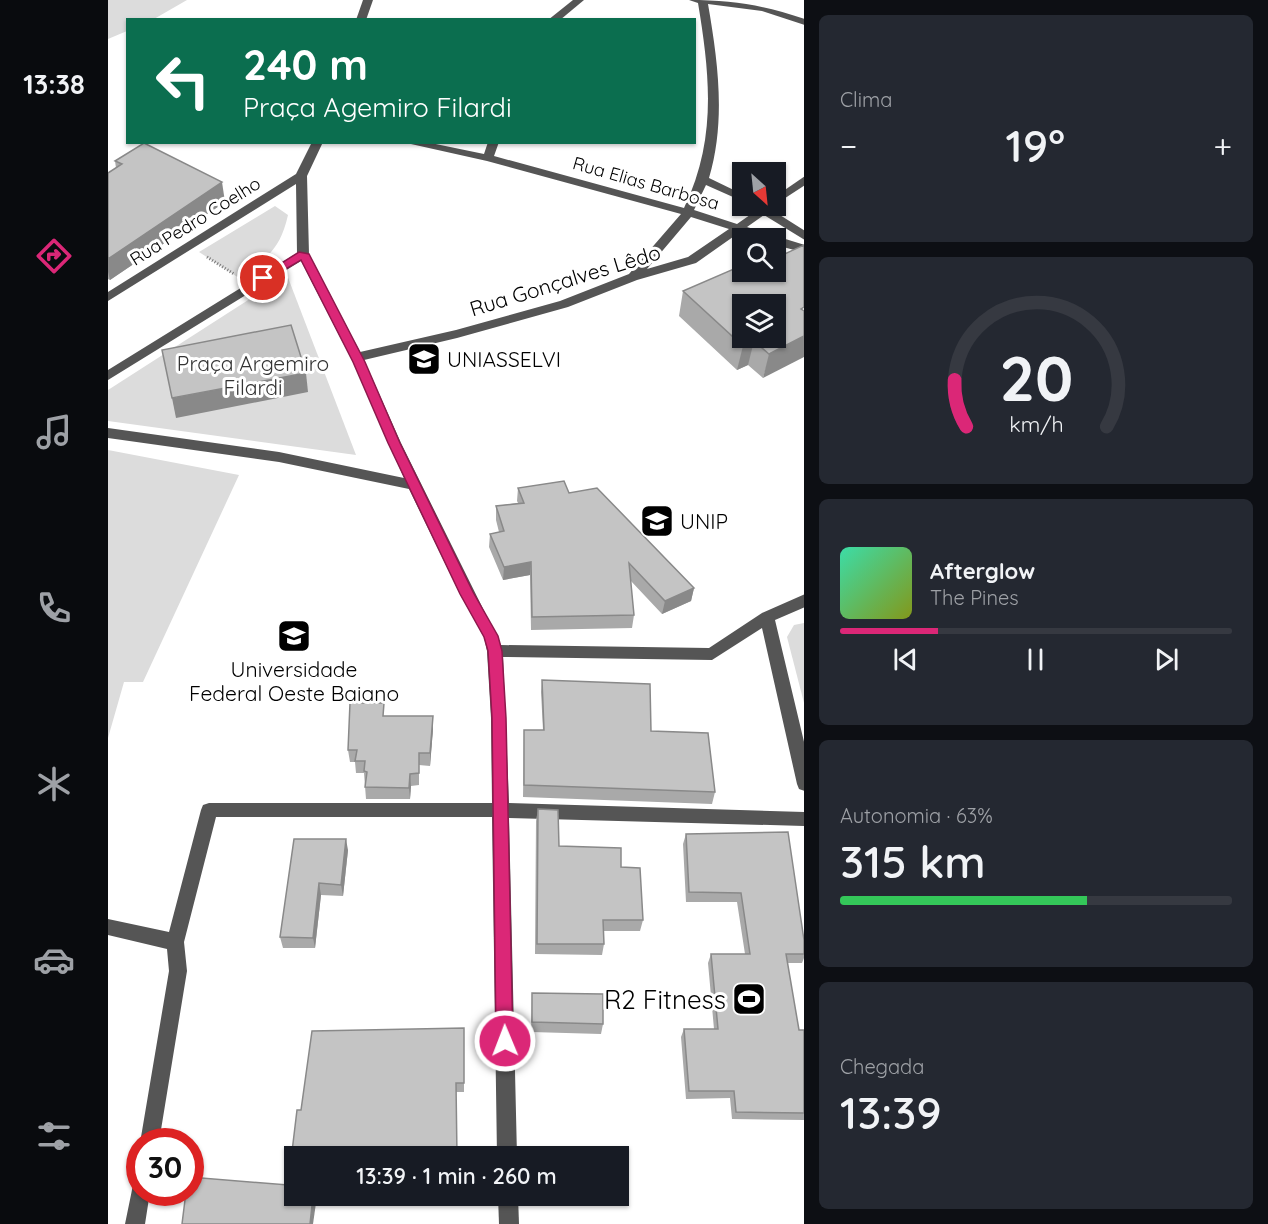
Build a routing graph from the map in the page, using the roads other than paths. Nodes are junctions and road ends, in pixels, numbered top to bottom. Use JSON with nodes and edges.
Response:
{"nodes":[{"id":1,"x":368,"y":0,"type":"edge"},
{"id":2,"x":579,"y":0,"type":"edge"},
{"id":3,"x":699,"y":1,"type":"edge"},
{"id":4,"x":362,"y":18,"type":"edge"},
{"id":5,"x":556,"y":18,"type":"edge"},
{"id":6,"x":804,"y":22,"type":"edge"},
{"id":7,"x":317,"y":144,"type":"edge"},
{"id":8,"x":416,"y":144,"type":"edge"},
{"id":9,"x":493,"y":144,"type":"edge"},
{"id":10,"x":488,"y":158,"type":"junction"},
{"id":11,"x":301,"y":176,"type":"junction"},
{"id":12,"x":804,"y":179,"type":"edge"},
{"id":13,"x":704,"y":180,"type":"junction"},
{"id":14,"x":786,"y":192,"type":"edge"},
{"id":15,"x":732,"y":193,"type":"edge"},
{"id":16,"x":688,"y":212,"type":"junction"},
{"id":17,"x":752,"y":216,"type":"edge"},
{"id":18,"x":780,"y":216,"type":"edge"},
{"id":19,"x":732,"y":228,"type":"edge"},
{"id":20,"x":736,"y":228,"type":"edge"},
{"id":21,"x":732,"y":231,"type":"edge"},
{"id":22,"x":804,"y":237,"type":"edge"},
{"id":23,"x":786,"y":243,"type":"edge"},
{"id":24,"x":804,"y":249,"type":"edge"},
{"id":25,"x":303,"y":254,"type":"junction"},
{"id":26,"x":633,"y":277,"type":"junction"},
{"id":27,"x":108,"y":297,"type":"edge"},
{"id":28,"x":357,"y":357,"type":"junction"},
{"id":29,"x":108,"y":376,"type":"edge"},
{"id":30,"x":108,"y":434,"type":"edge"},
{"id":31,"x":415,"y":485,"type":"junction"},
{"id":32,"x":804,"y":600,"type":"edge"},
{"id":33,"x":767,"y":617,"type":"junction"},
{"id":34,"x":495,"y":651,"type":"junction"},
{"id":35,"x":804,"y":784,"type":"edge"},
{"id":36,"x":500,"y":810,"type":"junction"},
{"id":37,"x":804,"y":819,"type":"edge"},
{"id":38,"x":108,"y":927,"type":"edge"},
{"id":39,"x":175,"y":942,"type":"junction"},
{"id":40,"x":151,"y":1128,"type":"edge"},
{"id":41,"x":507,"y":1146,"type":"edge"},
{"id":42,"x":138,"y":1206,"type":"edge"},
{"id":43,"x":508,"y":1206,"type":"edge"},
{"id":44,"x":135,"y":1224,"type":"edge"},
{"id":45,"x":508,"y":1224,"type":"edge"}],
"edges":[{"from":1,"to":4,"type":"street"},
{"from":2,"to":5,"type":"street"},
{"from":3,"to":6,"type":"street"},
{"from":3,"to":13,"type":"street"},
{"from":7,"to":11,"type":"street"},
{"from":8,"to":10,"type":"street","name":"Rua Elias Barbosa"},
{"from":9,"to":10,"type":"street"},
{"from":10,"to":16,"type":"street","name":"Rua Elias Barbosa"},
{"from":11,"to":25,"type":"street"},
{"from":11,"to":27,"type":"street","name":"Rua Pedro Coelho"},
{"from":12,"to":14,"type":"street","name":"Rua Gonçalves Lêdo"},
{"from":13,"to":15,"type":"street"},
{"from":13,"to":16,"type":"street"},
{"from":16,"to":19,"type":"street","name":"Rua Elias Barbosa"},
{"from":16,"to":26,"type":"street"},
{"from":17,"to":20,"type":"street","name":"Rua Gonçalves Lêdo"},
{"from":18,"to":22,"type":"street"},
{"from":21,"to":26,"type":"street","name":"Rua Gonçalves Lêdo"},
{"from":23,"to":24,"type":"street"},
{"from":25,"to":28,"type":"street"},
{"from":25,"to":29,"type":"street"},
{"from":26,"to":28,"type":"street","name":"Rua Gonçalves Lêdo"},
{"from":28,"to":31,"type":"street"},
{"from":30,"to":31,"type":"street"},
{"from":31,"to":34,"type":"street"},
{"from":32,"to":33,"type":"street"},
{"from":33,"to":34,"type":"street"},
{"from":33,"to":35,"type":"street"},
{"from":34,"to":36,"type":"street"},
{"from":36,"to":37,"type":"street"},
{"from":36,"to":39,"type":"street"},
{"from":36,"to":41,"type":"street"},
{"from":38,"to":39,"type":"street"},
{"from":39,"to":40,"type":"street"},
{"from":42,"to":44,"type":"street"},
{"from":43,"to":45,"type":"street"}]}
